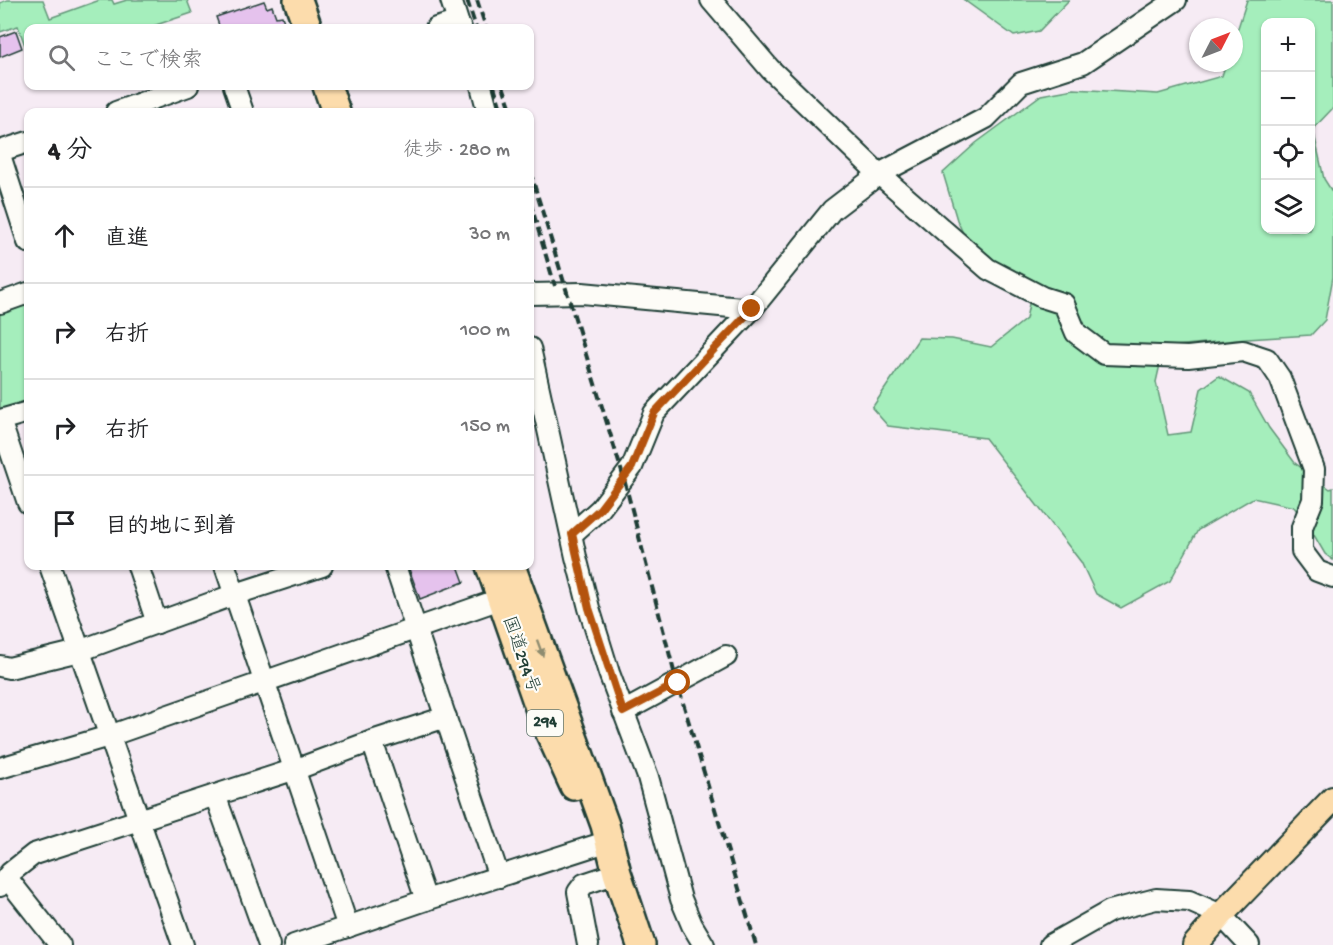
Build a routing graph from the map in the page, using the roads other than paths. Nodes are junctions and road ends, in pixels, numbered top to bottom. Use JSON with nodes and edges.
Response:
{"nodes":[{"id":1,"x":298,"y":0,"type":"edge"},
{"id":2,"x":316,"y":0,"type":"edge"},
{"id":3,"x":451,"y":0,"type":"edge"},
{"id":4,"x":711,"y":0,"type":"edge"},
{"id":5,"x":1176,"y":0,"type":"edge"},
{"id":6,"x":307,"y":24,"type":"edge"},
{"id":7,"x":324,"y":24,"type":"edge"},
{"id":8,"x":460,"y":24,"type":"edge"},
{"id":9,"x":181,"y":90,"type":"edge"},
{"id":10,"x":235,"y":90,"type":"edge"},
{"id":11,"x":328,"y":90,"type":"edge"},
{"id":12,"x":345,"y":90,"type":"edge"},
{"id":13,"x":482,"y":90,"type":"edge"},
{"id":14,"x":154,"y":106,"type":"edge"},
{"id":15,"x":242,"y":108,"type":"edge"},
{"id":16,"x":335,"y":108,"type":"edge"},
{"id":17,"x":352,"y":108,"type":"edge"},
{"id":18,"x":487,"y":108,"type":"edge"},
{"id":19,"x":24,"y":144,"type":"edge"},
{"id":20,"x":0,"y":153,"type":"edge"},
{"id":21,"x":879,"y":174,"type":"junction"},
{"id":22,"x":24,"y":229,"type":"edge"},
{"id":23,"x":24,"y":294,"type":"edge"},
{"id":24,"x":534,"y":294,"type":"edge"},
{"id":25,"x":0,"y":303,"type":"edge"},
{"id":26,"x":752,"y":309,"type":"junction"},
{"id":27,"x":534,"y":366,"type":"edge"},
{"id":28,"x":24,"y":413,"type":"edge"},
{"id":29,"x":24,"y":491,"type":"edge"},
{"id":30,"x":572,"y":534,"type":"junction"},
{"id":31,"x":51,"y":570,"type":"edge"},
{"id":32,"x":139,"y":570,"type":"edge"},
{"id":33,"x":227,"y":570,"type":"edge"},
{"id":34,"x":305,"y":570,"type":"edge"},
{"id":35,"x":396,"y":570,"type":"edge"},
{"id":36,"x":493,"y":570,"type":"edge"},
{"id":37,"x":511,"y":570,"type":"edge"},
{"id":38,"x":1333,"y":577,"type":"edge"},
{"id":39,"x":236,"y":594,"type":"junction"},
{"id":40,"x":510,"y":596,"type":"junction"},
{"id":41,"x":157,"y":623,"type":"junction"},
{"id":42,"x":417,"y":629,"type":"junction"},
{"id":43,"x":79,"y":651,"type":"junction"},
{"id":44,"x":726,"y":656,"type":"dead end"},
{"id":45,"x":0,"y":666,"type":"edge"},
{"id":46,"x":265,"y":681,"type":"junction"},
{"id":47,"x":623,"y":712,"type":"junction"},
{"id":48,"x":446,"y":717,"type":"junction"},
{"id":49,"x":109,"y":736,"type":"junction"},
{"id":50,"x":372,"y":741,"type":"junction"},
{"id":51,"x":0,"y":768,"type":"edge"},
{"id":52,"x":295,"y":769,"type":"junction"},
{"id":53,"x":214,"y":795,"type":"junction"},
{"id":54,"x":1333,"y":799,"type":"edge"},
{"id":55,"x":139,"y":820,"type":"junction"},
{"id":56,"x":605,"y":842,"type":"junction"},
{"id":57,"x":617,"y":873,"type":"junction"},
{"id":58,"x":499,"y":877,"type":"junction"},
{"id":59,"x":3,"y":882,"type":"edge"},
{"id":60,"x":426,"y":900,"type":"junction"},
{"id":61,"x":582,"y":914,"type":"junction"},
{"id":62,"x":1221,"y":915,"type":"junction"},
{"id":63,"x":348,"y":927,"type":"junction"},
{"id":64,"x":298,"y":944,"type":"edge"},
{"id":65,"x":60,"y":945,"type":"edge"},
{"id":66,"x":183,"y":945,"type":"edge"},
{"id":67,"x":269,"y":945,"type":"edge"},
{"id":68,"x":572,"y":945,"type":"edge"},
{"id":69,"x":588,"y":945,"type":"edge"},
{"id":70,"x":641,"y":945,"type":"edge"},
{"id":71,"x":704,"y":945,"type":"edge"},
{"id":72,"x":1050,"y":945,"type":"edge"},
{"id":73,"x":1195,"y":945,"type":"edge"},
{"id":74,"x":1249,"y":945,"type":"edge"}],
"edges":[{"from":1,"to":6,"type":"highway"},
{"from":2,"to":7,"type":"highway"},
{"from":3,"to":8,"type":"street"},
{"from":4,"to":21,"type":"street"},
{"from":5,"to":21,"type":"street"},
{"from":9,"to":14,"type":"street"},
{"from":10,"to":15,"type":"street"},
{"from":11,"to":16,"type":"highway"},
{"from":12,"to":17,"type":"highway"},
{"from":13,"to":18,"type":"street"},
{"from":19,"to":20,"type":"street"},
{"from":20,"to":22,"type":"street"},
{"from":21,"to":26,"type":"street"},
{"from":21,"to":38,"type":"street"},
{"from":23,"to":25,"type":"street"},
{"from":24,"to":26,"type":"street"},
{"from":26,"to":30,"type":"street"},
{"from":27,"to":30,"type":"street"},
{"from":28,"to":29,"type":"street"},
{"from":30,"to":47,"type":"street"},
{"from":31,"to":43,"type":"street"},
{"from":32,"to":41,"type":"street"},
{"from":33,"to":39,"type":"street"},
{"from":34,"to":39,"type":"street"},
{"from":35,"to":42,"type":"street"},
{"from":36,"to":40,"type":"highway","name":"国道294号","number":"294"},
{"from":37,"to":40,"type":"highway","name":"国道294号","number":"294"},
{"from":39,"to":41,"type":"street"},
{"from":39,"to":46,"type":"street"},
{"from":40,"to":42,"type":"street"},
{"from":40,"to":56,"type":"highway","name":"国道294号","number":"294"},
{"from":41,"to":43,"type":"street"},
{"from":42,"to":46,"type":"street"},
{"from":42,"to":48,"type":"street"},
{"from":43,"to":45,"type":"street"},
{"from":43,"to":49,"type":"street"},
{"from":44,"to":47,"type":"street"},
{"from":46,"to":49,"type":"street"},
{"from":46,"to":52,"type":"street"},
{"from":47,"to":71,"type":"street"},
{"from":48,"to":50,"type":"street"},
{"from":48,"to":58,"type":"street"},
{"from":49,"to":51,"type":"street"},
{"from":49,"to":55,"type":"street"},
{"from":50,"to":52,"type":"street"},
{"from":50,"to":60,"type":"street"},
{"from":52,"to":53,"type":"street"},
{"from":52,"to":63,"type":"street"},
{"from":53,"to":55,"type":"street"},
{"from":53,"to":67,"type":"street"},
{"from":54,"to":62,"type":"main road"},
{"from":55,"to":59,"type":"street"},
{"from":55,"to":66,"type":"street"},
{"from":56,"to":57,"type":"highway","name":"国道294号","number":"294"},
{"from":56,"to":58,"type":"street"},
{"from":57,"to":61,"type":"street"},
{"from":57,"to":70,"type":"highway","name":"国道294号","number":"294"},
{"from":58,"to":60,"type":"street"},
{"from":59,"to":65,"type":"street"},
{"from":60,"to":63,"type":"street"},
{"from":61,"to":68,"type":"street"},
{"from":61,"to":69,"type":"street"},
{"from":62,"to":72,"type":"street"},
{"from":62,"to":73,"type":"main road"},
{"from":62,"to":74,"type":"street"},
{"from":63,"to":64,"type":"street"}]}
